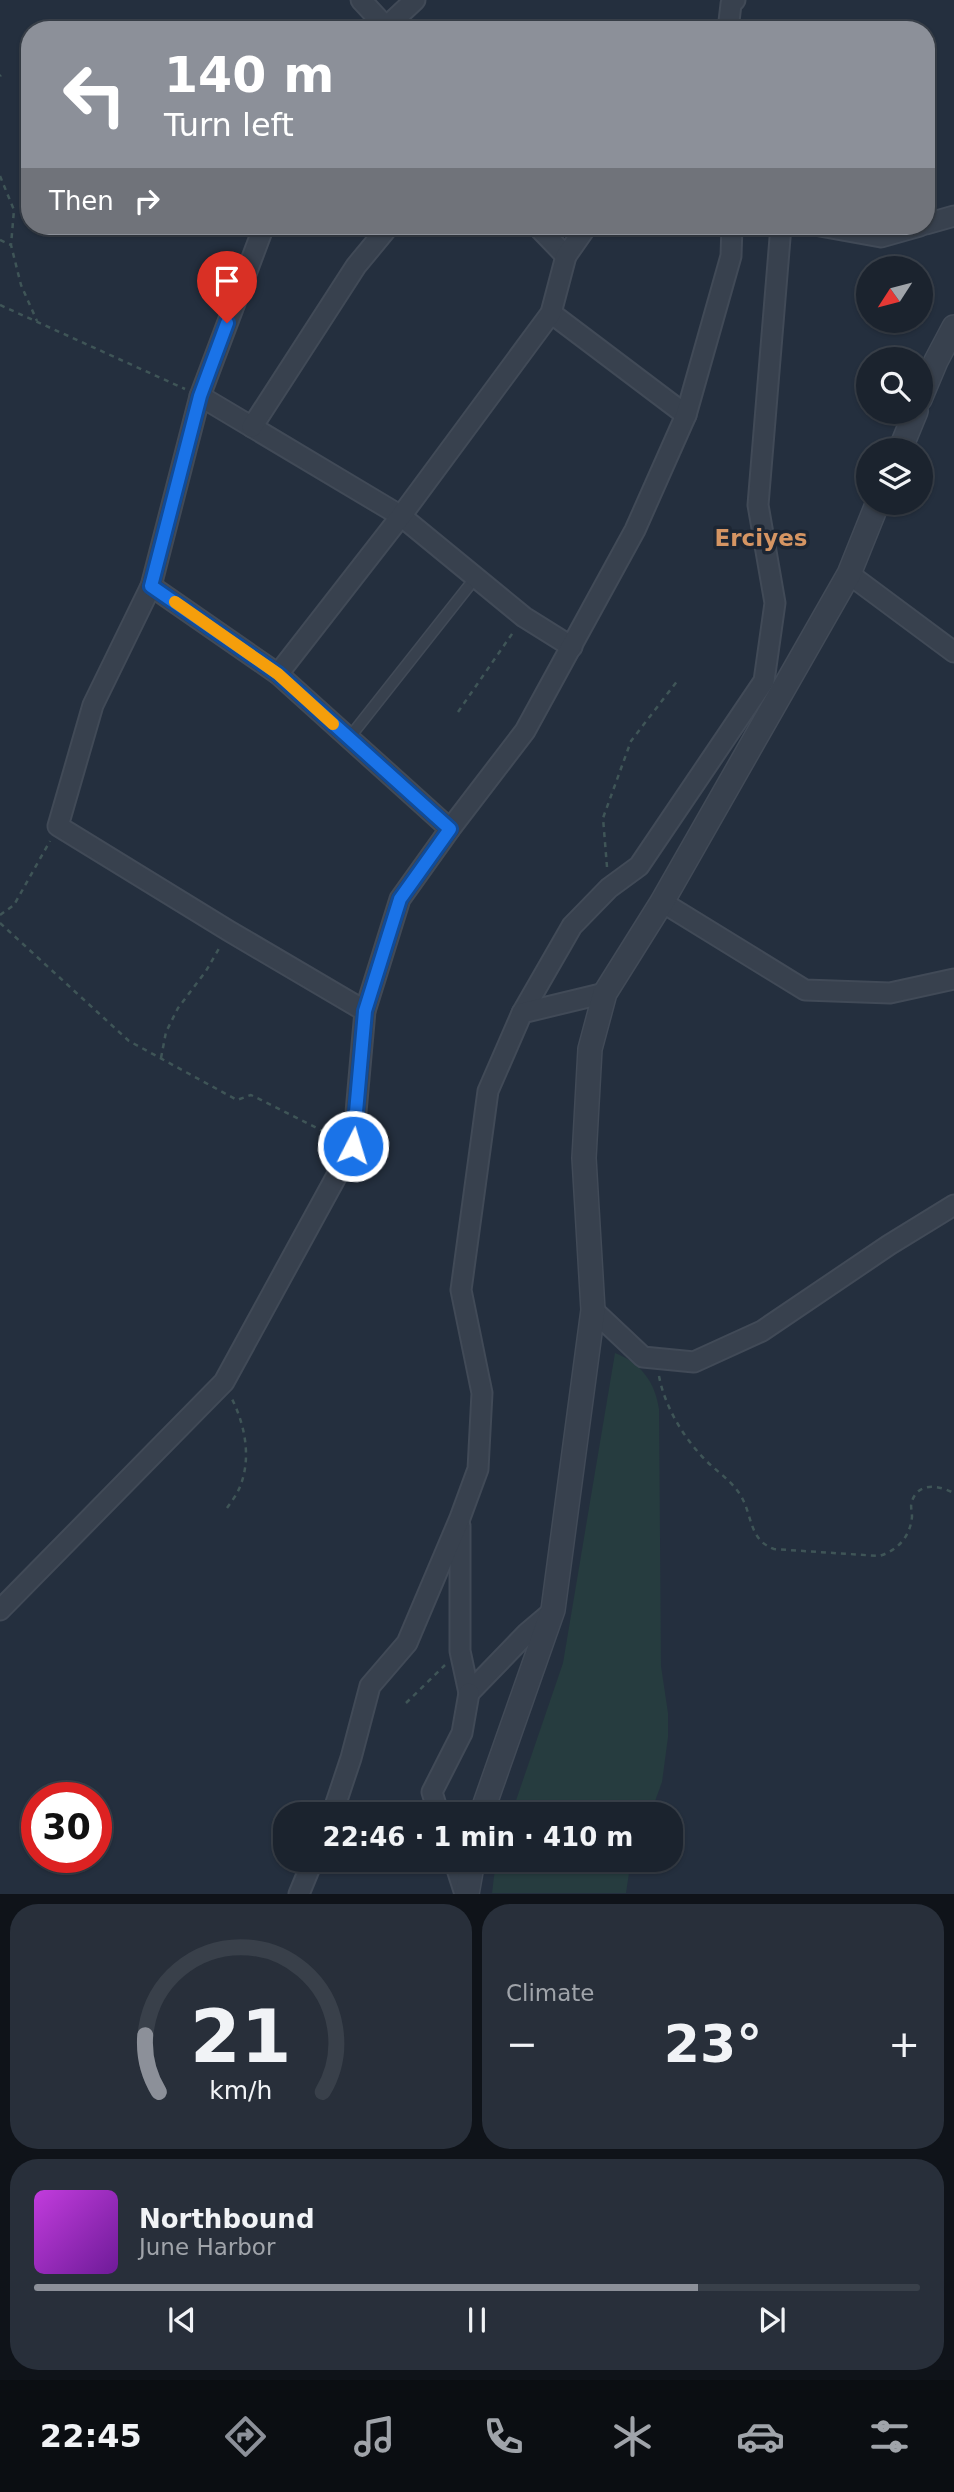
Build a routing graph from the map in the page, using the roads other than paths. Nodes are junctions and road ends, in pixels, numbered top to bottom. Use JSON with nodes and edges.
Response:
{"nodes":[{"id":1,"x":361,"y":0,"type":"edge"},
{"id":2,"x":415,"y":0,"type":"edge"},
{"id":3,"x":728,"y":1,"type":"edge"},
{"id":4,"x":378,"y":21,"type":"edge"},
{"id":5,"x":392,"y":21,"type":"edge"},
{"id":6,"x":728,"y":21,"type":"edge"},
{"id":7,"x":954,"y":216,"type":"edge"},
{"id":8,"x":935,"y":221,"type":"edge"},
{"id":9,"x":261,"y":235,"type":"edge"},
{"id":10,"x":382,"y":235,"type":"edge"},
{"id":11,"x":546,"y":235,"type":"edge"},
{"id":12,"x":581,"y":235,"type":"edge"},
{"id":13,"x":732,"y":235,"type":"edge"},
{"id":14,"x":780,"y":235,"type":"edge"},
{"id":15,"x":870,"y":235,"type":"edge"},
{"id":16,"x":888,"y":235,"type":"edge"},
{"id":17,"x":566,"y":256,"type":"junction"},
{"id":18,"x":551,"y":313,"type":"junction"},
{"id":19,"x":954,"y":327,"type":"edge"},
{"id":20,"x":933,"y":368,"type":"edge"},
{"id":21,"x":200,"y":396,"type":"junction"},
{"id":22,"x":686,"y":415,"type":"junction"},
{"id":23,"x":252,"y":427,"type":"junction"},
{"id":24,"x":873,"y":515,"type":"edge"},
{"id":25,"x":401,"y":516,"type":"junction"},
{"id":26,"x":849,"y":574,"type":"junction"},
{"id":27,"x":476,"y":577,"type":"junction"},
{"id":28,"x":151,"y":586,"type":"junction"},
{"id":29,"x":572,"y":647,"type":"junction"},
{"id":30,"x":954,"y":652,"type":"edge"},
{"id":31,"x":278,"y":674,"type":"junction"},
{"id":32,"x":771,"y":689,"type":"junction"},
{"id":33,"x":349,"y":738,"type":"junction"},
{"id":34,"x":450,"y":829,"type":"junction"},
{"id":35,"x":662,"y":902,"type":"junction"},
{"id":36,"x":954,"y":979,"type":"edge"},
{"id":37,"x":605,"y":993,"type":"junction"},
{"id":38,"x":365,"y":1011,"type":"junction"},
{"id":39,"x":522,"y":1013,"type":"junction"},
{"id":40,"x":954,"y":1205,"type":"edge"},
{"id":41,"x":593,"y":1310,"type":"junction"},
{"id":42,"x":460,"y":1518,"type":"junction"},
{"id":43,"x":0,"y":1610,"type":"edge"},
{"id":44,"x":553,"y":1610,"type":"junction"},
{"id":45,"x":469,"y":1693,"type":"junction"},
{"id":46,"x":336,"y":1802,"type":"edge"},
{"id":47,"x":435,"y":1802,"type":"edge"},
{"id":48,"x":486,"y":1802,"type":"edge"},
{"id":49,"x":308,"y":1872,"type":"edge"},
{"id":50,"x":458,"y":1872,"type":"edge"},
{"id":51,"x":471,"y":1872,"type":"edge"},
{"id":52,"x":299,"y":1894,"type":"edge"},
{"id":53,"x":466,"y":1894,"type":"edge"}],
"edges":[{"from":1,"to":4,"type":"street"},
{"from":2,"to":5,"type":"street"},
{"from":3,"to":6,"type":"street"},
{"from":7,"to":8,"type":"street"},
{"from":9,"to":21,"type":"street"},
{"from":10,"to":23,"type":"street"},
{"from":11,"to":17,"type":"street"},
{"from":12,"to":17,"type":"street"},
{"from":13,"to":22,"type":"street"},
{"from":14,"to":32,"type":"street"},
{"from":15,"to":16,"type":"street"},
{"from":17,"to":18,"type":"street"},
{"from":18,"to":22,"type":"street"},
{"from":18,"to":25,"type":"street"},
{"from":19,"to":20,"type":"street"},
{"from":21,"to":23,"type":"street"},
{"from":21,"to":28,"type":"street"},
{"from":22,"to":29,"type":"street"},
{"from":23,"to":25,"type":"street"},
{"from":24,"to":26,"type":"street"},
{"from":25,"to":27,"type":"street"},
{"from":25,"to":31,"type":"street"},
{"from":26,"to":30,"type":"street"},
{"from":26,"to":32,"type":"street"},
{"from":27,"to":29,"type":"street"},
{"from":27,"to":33,"type":"lane"},
{"from":28,"to":31,"type":"street"},
{"from":28,"to":38,"type":"street"},
{"from":29,"to":34,"type":"street"},
{"from":31,"to":33,"type":"street"},
{"from":32,"to":35,"type":"street"},
{"from":32,"to":39,"type":"street"},
{"from":33,"to":34,"type":"street"},
{"from":34,"to":38,"type":"street"},
{"from":35,"to":36,"type":"street"},
{"from":35,"to":37,"type":"street"},
{"from":37,"to":39,"type":"street"},
{"from":37,"to":41,"type":"street"},
{"from":38,"to":43,"type":"street"},
{"from":39,"to":42,"type":"street"},
{"from":40,"to":41,"type":"street"},
{"from":41,"to":44,"type":"street"},
{"from":42,"to":45,"type":"street"},
{"from":42,"to":46,"type":"street"},
{"from":44,"to":45,"type":"street"},
{"from":44,"to":48,"type":"street"},
{"from":45,"to":47,"type":"street"},
{"from":49,"to":52,"type":"street"},
{"from":50,"to":53,"type":"street"},
{"from":51,"to":53,"type":"street"}]}
